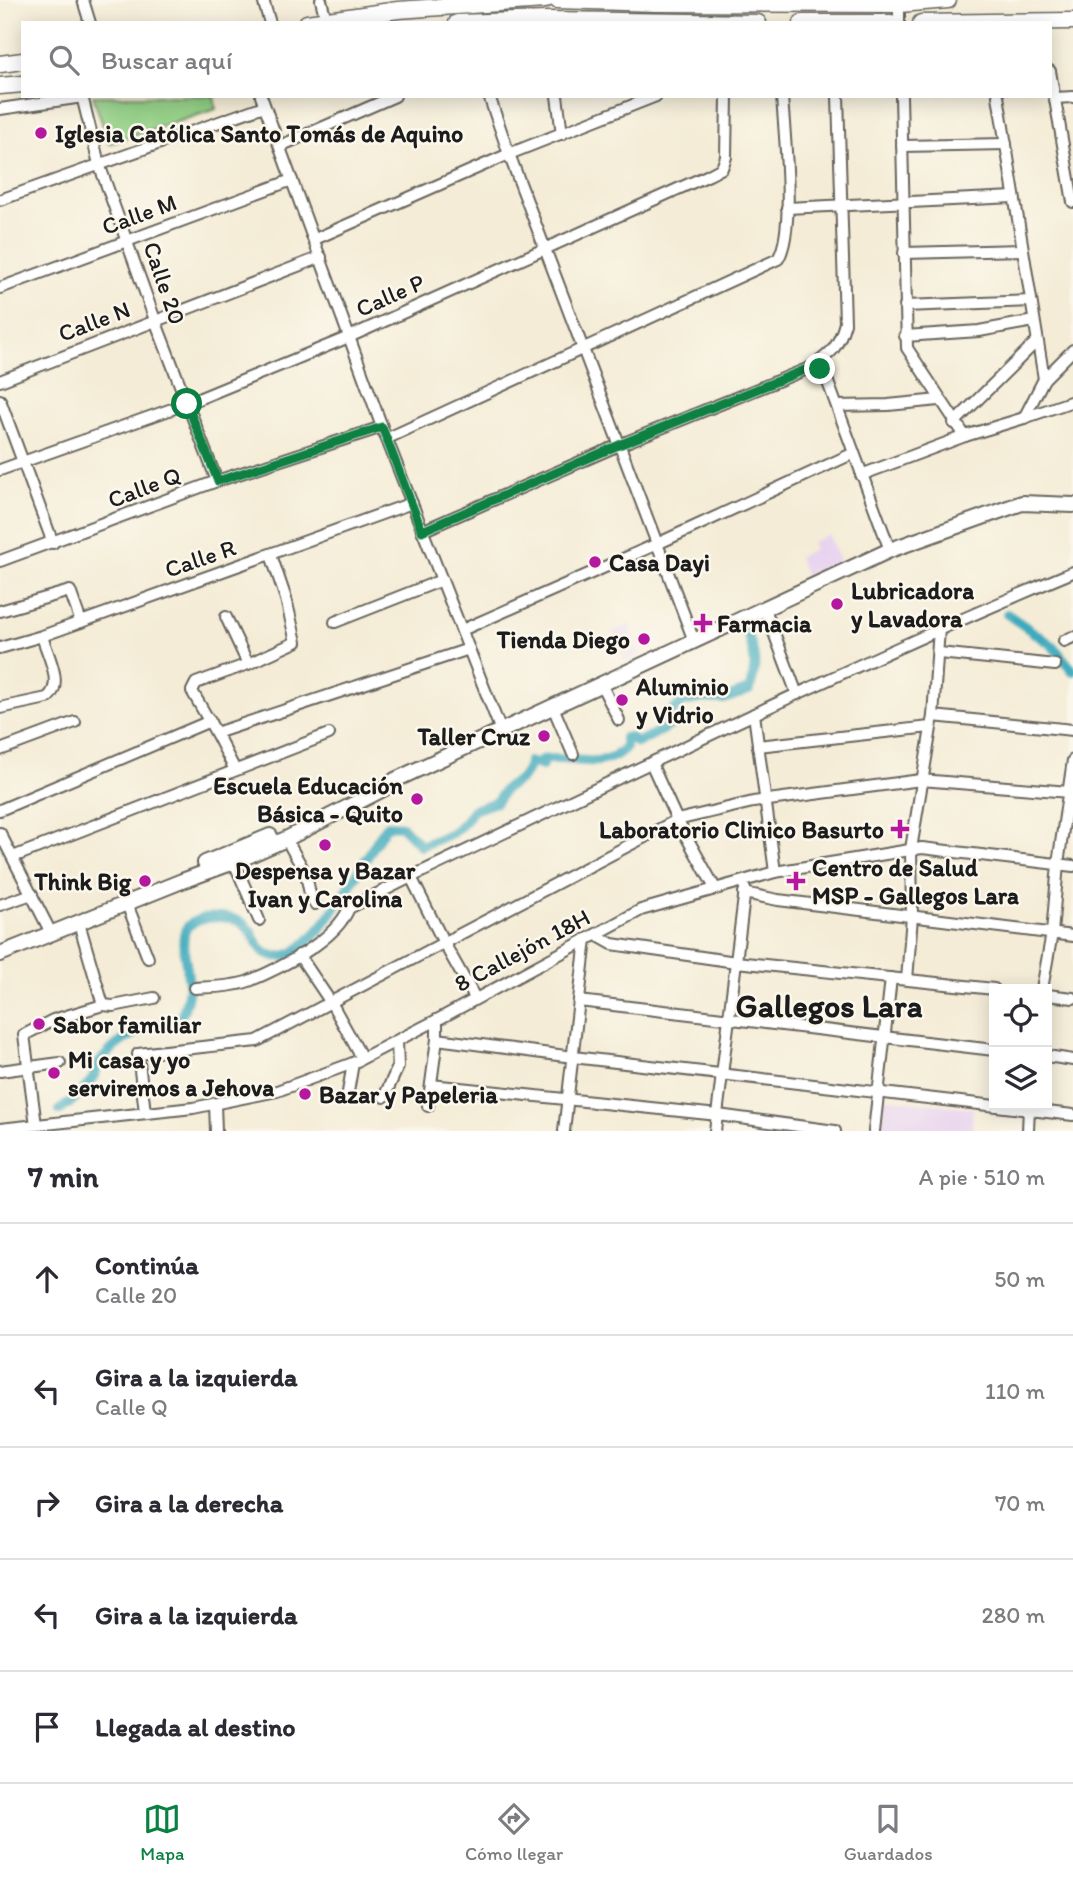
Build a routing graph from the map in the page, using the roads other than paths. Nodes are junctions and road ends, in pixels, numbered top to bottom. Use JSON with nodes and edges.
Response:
{"nodes":[{"id":1,"x":83,"y":0,"type":"edge"},
{"id":2,"x":263,"y":0,"type":"edge"},
{"id":3,"x":321,"y":0,"type":"edge"},
{"id":4,"x":545,"y":0,"type":"edge"},
{"id":5,"x":557,"y":0,"type":"edge"},
{"id":6,"x":948,"y":0,"type":"edge"},
{"id":7,"x":656,"y":1,"type":"edge"},
{"id":8,"x":710,"y":1,"type":"edge"},
{"id":9,"x":900,"y":2,"type":"edge"},
{"id":10,"x":452,"y":3,"type":"edge"},
{"id":11,"x":326,"y":20,"type":"junction"},
{"id":12,"x":89,"y":21,"type":"edge"},
{"id":13,"x":269,"y":21,"type":"edge"},
{"id":14,"x":320,"y":21,"type":"edge"},
{"id":15,"x":458,"y":21,"type":"edge"},
{"id":16,"x":899,"y":21,"type":"edge"},
{"id":17,"x":1073,"y":21,"type":"edge"},
{"id":18,"x":1052,"y":22,"type":"edge"},
{"id":19,"x":11,"y":63,"type":"edge"},
{"id":20,"x":1052,"y":82,"type":"edge"},
{"id":21,"x":12,"y":85,"type":"edge"},
{"id":22,"x":1073,"y":97,"type":"edge"},
{"id":23,"x":77,"y":98,"type":"edge"},
{"id":24,"x":83,"y":98,"type":"edge"},
{"id":25,"x":390,"y":98,"type":"edge"},
{"id":26,"x":490,"y":98,"type":"edge"},
{"id":27,"x":557,"y":98,"type":"edge"},
{"id":28,"x":651,"y":98,"type":"edge"},
{"id":29,"x":727,"y":98,"type":"edge"},
{"id":30,"x":782,"y":98,"type":"edge"},
{"id":31,"x":838,"y":98,"type":"edge"},
{"id":32,"x":901,"y":98,"type":"edge"},
{"id":33,"x":998,"y":98,"type":"edge"},
{"id":34,"x":1055,"y":98,"type":"junction"},
{"id":35,"x":262,"y":101,"type":"edge"},
{"id":36,"x":0,"y":110,"type":"edge"},
{"id":37,"x":562,"y":134,"type":"junction"},
{"id":38,"x":1006,"y":144,"type":"junction"},
{"id":39,"x":280,"y":146,"type":"junction"},
{"id":40,"x":901,"y":146,"type":"junction"},
{"id":41,"x":1068,"y":150,"type":"edge"},
{"id":42,"x":509,"y":154,"type":"junction"},
{"id":43,"x":99,"y":164,"type":"junction"},
{"id":44,"x":292,"y":180,"type":"junction"},
{"id":45,"x":1014,"y":197,"type":"junction"},
{"id":46,"x":0,"y":200,"type":"edge"},
{"id":47,"x":903,"y":201,"type":"junction"},
{"id":48,"x":1073,"y":202,"type":"edge"},
{"id":49,"x":842,"y":205,"type":"junction"},
{"id":50,"x":787,"y":208,"type":"junction"},
{"id":51,"x":315,"y":239,"type":"junction"},
{"id":52,"x":127,"y":240,"type":"junction"},
{"id":53,"x":545,"y":249,"type":"junction"},
{"id":54,"x":1023,"y":250,"type":"junction"},
{"id":55,"x":904,"y":253,"type":"junction"},
{"id":56,"x":321,"y":257,"type":"junction"},
{"id":57,"x":0,"y":288,"type":"edge"},
{"id":58,"x":1031,"y":300,"type":"junction"},
{"id":59,"x":905,"y":306,"type":"junction"},
{"id":60,"x":155,"y":320,"type":"junction"},
{"id":61,"x":1034,"y":321,"type":"junction"},
{"id":62,"x":905,"y":336,"type":"junction"},
{"id":63,"x":349,"y":337,"type":"junction"},
{"id":64,"x":1038,"y":341,"type":"junction"},
{"id":65,"x":583,"y":350,"type":"junction"},
{"id":66,"x":1073,"y":350,"type":"edge"},
{"id":67,"x":812,"y":367,"type":"junction"},
{"id":68,"x":1044,"y":379,"type":"junction"},
{"id":69,"x":0,"y":381,"type":"edge"},
{"id":70,"x":0,"y":400,"type":"edge"},
{"id":71,"x":939,"y":400,"type":"junction"},
{"id":72,"x":1073,"y":401,"type":"edge"},
{"id":73,"x":187,"y":404,"type":"junction"},
{"id":74,"x":837,"y":406,"type":"junction"},
{"id":75,"x":1024,"y":418,"type":"junction"},
{"id":76,"x":954,"y":422,"type":"junction"},
{"id":77,"x":382,"y":427,"type":"junction"},
{"id":78,"x":965,"y":436,"type":"junction"},
{"id":79,"x":388,"y":438,"type":"junction"},
{"id":80,"x":619,"y":445,"type":"junction"},
{"id":81,"x":854,"y":453,"type":"junction"},
{"id":82,"x":23,"y":462,"type":"junction"},
{"id":83,"x":0,"y":470,"type":"edge"},
{"id":84,"x":861,"y":475,"type":"junction"},
{"id":85,"x":218,"y":481,"type":"junction"},
{"id":86,"x":412,"y":503,"type":"junction"},
{"id":87,"x":1073,"y":505,"type":"edge"},
{"id":88,"x":422,"y":531,"type":"junction"},
{"id":89,"x":52,"y":543,"type":"junction"},
{"id":90,"x":657,"y":544,"type":"junction"},
{"id":91,"x":890,"y":550,"type":"junction"},
{"id":92,"x":271,"y":555,"type":"junction"},
{"id":93,"x":0,"y":561,"type":"edge"},
{"id":94,"x":1073,"y":572,"type":"edge"},
{"id":95,"x":442,"y":580,"type":"junction"},
{"id":96,"x":765,"y":609,"type":"junction"},
{"id":97,"x":0,"y":611,"type":"edge"},
{"id":98,"x":226,"y":617,"type":"dead end"},
{"id":99,"x":81,"y":622,"type":"junction"},
{"id":100,"x":335,"y":622,"type":"dead end"},
{"id":101,"x":939,"y":628,"type":"junction"},
{"id":102,"x":462,"y":630,"type":"junction"},
{"id":103,"x":42,"y":636,"type":"junction"},
{"id":104,"x":694,"y":641,"type":"junction"},
{"id":105,"x":0,"y":648,"type":"edge"},
{"id":106,"x":470,"y":649,"type":"junction"},
{"id":107,"x":939,"y":653,"type":"junction"},
{"id":108,"x":248,"y":664,"type":"junction"},
{"id":109,"x":1055,"y":666,"type":"dead end"},
{"id":110,"x":601,"y":684,"type":"junction"},
{"id":111,"x":797,"y":694,"type":"junction"},
{"id":112,"x":553,"y":706,"type":"junction"},
{"id":113,"x":0,"y":708,"type":"edge"},
{"id":114,"x":754,"y":714,"type":"junction"},
{"id":115,"x":619,"y":720,"type":"dead end"},
{"id":116,"x":210,"y":721,"type":"junction"},
{"id":117,"x":931,"y":721,"type":"junction"},
{"id":118,"x":75,"y":722,"type":"dead end"},
{"id":119,"x":501,"y":730,"type":"junction"},
{"id":120,"x":1073,"y":730,"type":"edge"},
{"id":121,"x":216,"y":733,"type":"junction"},
{"id":122,"x":329,"y":734,"type":"dead end"},
{"id":123,"x":758,"y":746,"type":"junction"},
{"id":124,"x":0,"y":750,"type":"edge"},
{"id":125,"x":573,"y":754,"type":"dead end"},
{"id":126,"x":1073,"y":760,"type":"edge"},
{"id":127,"x":651,"y":763,"type":"junction"},
{"id":128,"x":235,"y":770,"type":"junction"},
{"id":129,"x":396,"y":780,"type":"junction"},
{"id":130,"x":921,"y":780,"type":"junction"},
{"id":131,"x":1069,"y":792,"type":"junction"},
{"id":132,"x":765,"y":800,"type":"junction"},
{"id":133,"x":0,"y":810,"type":"edge"},
{"id":134,"x":677,"y":820,"type":"junction"},
{"id":135,"x":0,"y":833,"type":"edge"},
{"id":136,"x":286,"y":839,"type":"junction"},
{"id":137,"x":911,"y":849,"type":"junction"},
{"id":138,"x":13,"y":857,"type":"junction"},
{"id":139,"x":234,"y":862,"type":"junction"},
{"id":140,"x":1058,"y":864,"type":"junction"},
{"id":141,"x":1073,"y":866,"type":"edge"},
{"id":142,"x":775,"y":872,"type":"junction"},
{"id":143,"x":180,"y":877,"type":"junction"},
{"id":144,"x":411,"y":877,"type":"junction"},
{"id":145,"x":746,"y":880,"type":"junction"},
{"id":146,"x":715,"y":888,"type":"junction"},
{"id":147,"x":744,"y":893,"type":"junction"},
{"id":148,"x":32,"y":894,"type":"junction"},
{"id":149,"x":127,"y":904,"type":"junction"},
{"id":150,"x":315,"y":904,"type":"dead end"},
{"id":151,"x":0,"y":905,"type":"edge"},
{"id":152,"x":912,"y":916,"type":"junction"},
{"id":153,"x":260,"y":920,"type":"dead end"},
{"id":154,"x":79,"y":923,"type":"junction"},
{"id":155,"x":48,"y":928,"type":"junction"},
{"id":156,"x":1052,"y":933,"type":"junction"},
{"id":157,"x":1073,"y":936,"type":"edge"},
{"id":158,"x":591,"y":937,"type":"junction"},
{"id":159,"x":444,"y":943,"type":"junction"},
{"id":160,"x":0,"y":947,"type":"edge"},
{"id":161,"x":0,"y":954,"type":"edge"},
{"id":162,"x":299,"y":955,"type":"junction"},
{"id":163,"x":148,"y":958,"type":"dead end"},
{"id":164,"x":736,"y":962,"type":"junction"},
{"id":165,"x":891,"y":978,"type":"junction"},
{"id":166,"x":906,"y":980,"type":"junction"},
{"id":167,"x":1043,"y":984,"type":"edge"},
{"id":168,"x":195,"y":988,"type":"dead end"},
{"id":169,"x":989,"y":988,"type":"edge"},
{"id":170,"x":1052,"y":996,"type":"edge"},
{"id":171,"x":154,"y":998,"type":"dead end"},
{"id":172,"x":475,"y":998,"type":"junction"},
{"id":173,"x":1073,"y":998,"type":"edge"},
{"id":174,"x":579,"y":1001,"type":"junction"},
{"id":175,"x":332,"y":1004,"type":"junction"},
{"id":176,"x":103,"y":1005,"type":"junction"},
{"id":177,"x":730,"y":1018,"type":"junction"},
{"id":178,"x":438,"y":1020,"type":"junction"},
{"id":179,"x":884,"y":1037,"type":"junction"},
{"id":180,"x":438,"y":1039,"type":"junction"},
{"id":181,"x":397,"y":1041,"type":"junction"},
{"id":182,"x":989,"y":1049,"type":"edge"},
{"id":183,"x":573,"y":1057,"type":"junction"},
{"id":184,"x":1052,"y":1057,"type":"edge"},
{"id":185,"x":357,"y":1060,"type":"junction"},
{"id":186,"x":1073,"y":1060,"type":"edge"},
{"id":187,"x":60,"y":1063,"type":"dead end"},
{"id":188,"x":30,"y":1066,"type":"junction"},
{"id":189,"x":0,"y":1071,"type":"edge"},
{"id":190,"x":723,"y":1074,"type":"junction"},
{"id":191,"x":431,"y":1084,"type":"junction"},
{"id":192,"x":878,"y":1092,"type":"junction"},
{"id":193,"x":384,"y":1097,"type":"dead end"},
{"id":194,"x":347,"y":1098,"type":"dead end"},
{"id":195,"x":568,"y":1099,"type":"junction"},
{"id":196,"x":989,"y":1103,"type":"edge"},
{"id":197,"x":215,"y":1104,"type":"junction"},
{"id":198,"x":428,"y":1106,"type":"dead end"},
{"id":199,"x":1029,"y":1110,"type":"edge"},
{"id":200,"x":1046,"y":1110,"type":"edge"},
{"id":201,"x":145,"y":1112,"type":"junction"},
{"id":202,"x":718,"y":1115,"type":"junction"},
{"id":203,"x":1073,"y":1115,"type":"edge"},
{"id":204,"x":36,"y":1125,"type":"junction"},
{"id":205,"x":74,"y":1125,"type":"edge"},
{"id":206,"x":789,"y":1128,"type":"edge"},
{"id":207,"x":0,"y":1129,"type":"edge"},
{"id":208,"x":216,"y":1131,"type":"edge"},
{"id":209,"x":564,"y":1131,"type":"edge"},
{"id":210,"x":715,"y":1131,"type":"edge"},
{"id":211,"x":835,"y":1131,"type":"edge"},
{"id":212,"x":874,"y":1131,"type":"edge"},
{"id":213,"x":1028,"y":1131,"type":"edge"}],
"edges":[{"from":1,"to":12,"type":"street"},
{"from":2,"to":13,"type":"street"},
{"from":3,"to":11,"type":"street"},
{"from":4,"to":10,"type":"main road"},
{"from":5,"to":7,"type":"main road"},
{"from":6,"to":9,"type":"main road"},
{"from":7,"to":8,"type":"main road"},
{"from":8,"to":9,"type":"main road"},
{"from":9,"to":16,"type":"street"},
{"from":10,"to":11,"type":"main road"},
{"from":10,"to":15,"type":"street"},
{"from":11,"to":14,"type":"main road"},
{"from":17,"to":18,"type":"main road"},
{"from":19,"to":21,"type":"main road"},
{"from":20,"to":34,"type":"street"},
{"from":22,"to":34,"type":"street"},
{"from":23,"to":36,"type":"street"},
{"from":24,"to":43,"type":"street","name":"Calle 20"},
{"from":25,"to":39,"type":"street"},
{"from":26,"to":42,"type":"street"},
{"from":27,"to":37,"type":"street"},
{"from":28,"to":37,"type":"street"},
{"from":29,"to":53,"type":"street","name":"Calle P"},
{"from":30,"to":50,"type":"street"},
{"from":31,"to":49,"type":"street"},
{"from":32,"to":40,"type":"street"},
{"from":33,"to":38,"type":"street"},
{"from":34,"to":41,"type":"street"},
{"from":35,"to":39,"type":"street"},
{"from":35,"to":43,"type":"street"},
{"from":37,"to":42,"type":"street"},
{"from":38,"to":40,"type":"street"},
{"from":38,"to":45,"type":"street"},
{"from":39,"to":44,"type":"street"},
{"from":40,"to":47,"type":"street"},
{"from":41,"to":48,"type":"street"},
{"from":42,"to":51,"type":"street"},
{"from":42,"to":53,"type":"street"},
{"from":43,"to":46,"type":"street"},
{"from":43,"to":52,"type":"street","name":"Calle 20"},
{"from":44,"to":51,"type":"street"},
{"from":44,"to":52,"type":"street","name":"Calle M"},
{"from":45,"to":47,"type":"street"},
{"from":45,"to":54,"type":"street"},
{"from":47,"to":49,"type":"street"},
{"from":47,"to":55,"type":"street"},
{"from":49,"to":50,"type":"street"},
{"from":49,"to":67,"type":"street"},
{"from":50,"to":65,"type":"street"},
{"from":51,"to":56,"type":"street"},
{"from":52,"to":57,"type":"street","name":"Calle M"},
{"from":52,"to":60,"type":"street","name":"Calle 20"},
{"from":53,"to":63,"type":"street","name":"Calle P"},
{"from":53,"to":65,"type":"street"},
{"from":54,"to":55,"type":"street"},
{"from":54,"to":58,"type":"street"},
{"from":55,"to":59,"type":"street"},
{"from":56,"to":60,"type":"street","name":"Calle N"},
{"from":56,"to":63,"type":"street"},
{"from":58,"to":59,"type":"street"},
{"from":58,"to":61,"type":"street"},
{"from":59,"to":62,"type":"street"},
{"from":60,"to":69,"type":"street","name":"Calle N"},
{"from":60,"to":73,"type":"street","name":"Calle 20"},
{"from":61,"to":62,"type":"street"},
{"from":61,"to":64,"type":"street"},
{"from":62,"to":71,"type":"street"},
{"from":63,"to":73,"type":"street","name":"Calle P"},
{"from":63,"to":77,"type":"street"},
{"from":64,"to":68,"type":"street"},
{"from":64,"to":76,"type":"street"},
{"from":65,"to":79,"type":"street"},
{"from":65,"to":80,"type":"street"},
{"from":66,"to":68,"type":"street"},
{"from":67,"to":74,"type":"street"},
{"from":67,"to":80,"type":"street"},
{"from":68,"to":75,"type":"street"},
{"from":70,"to":82,"type":"street"},
{"from":71,"to":74,"type":"street"},
{"from":71,"to":76,"type":"street"},
{"from":72,"to":75,"type":"street"},
{"from":73,"to":82,"type":"street","name":"Calle P"},
{"from":73,"to":85,"type":"street","name":"Calle 20"},
{"from":74,"to":81,"type":"street"},
{"from":75,"to":78,"type":"street"},
{"from":76,"to":78,"type":"street"},
{"from":77,"to":79,"type":"street"},
{"from":77,"to":85,"type":"street","name":"Calle Q"},
{"from":78,"to":84,"type":"street"},
{"from":79,"to":86,"type":"street"},
{"from":80,"to":88,"type":"street"},
{"from":80,"to":90,"type":"street"},
{"from":81,"to":84,"type":"street"},
{"from":81,"to":90,"type":"street"},
{"from":82,"to":83,"type":"street","name":"Calle P"},
{"from":82,"to":89,"type":"street"},
{"from":84,"to":91,"type":"street"},
{"from":85,"to":89,"type":"street","name":"Calle Q"},
{"from":86,"to":88,"type":"street"},
{"from":86,"to":92,"type":"street","name":"Calle R"},
{"from":87,"to":91,"type":"street"},
{"from":88,"to":95,"type":"street"},
{"from":89,"to":93,"type":"street","name":"Calle Q"},
{"from":90,"to":102,"type":"street"},
{"from":90,"to":104,"type":"street"},
{"from":91,"to":96,"type":"street"},
{"from":92,"to":99,"type":"street","name":"Calle R"},
{"from":92,"to":108,"type":"street"},
{"from":94,"to":101,"type":"street"},
{"from":95,"to":100,"type":"street"},
{"from":95,"to":102,"type":"street"},
{"from":96,"to":104,"type":"street"},
{"from":96,"to":111,"type":"street"},
{"from":97,"to":99,"type":"street"},
{"from":98,"to":108,"type":"street"},
{"from":99,"to":103,"type":"street","name":"Calle R"},
{"from":101,"to":107,"type":"street"},
{"from":101,"to":111,"type":"street"},
{"from":102,"to":106,"type":"street"},
{"from":103,"to":105,"type":"street","name":"Calle R"},
{"from":103,"to":113,"type":"street"},
{"from":104,"to":110,"type":"street"},
{"from":106,"to":119,"type":"street"},
{"from":106,"to":121,"type":"street"},
{"from":107,"to":109,"type":"street"},
{"from":107,"to":117,"type":"street"},
{"from":108,"to":116,"type":"street"},
{"from":110,"to":112,"type":"street"},
{"from":110,"to":115,"type":"street"},
{"from":111,"to":114,"type":"street"},
{"from":112,"to":119,"type":"street"},
{"from":112,"to":125,"type":"street"},
{"from":114,"to":123,"type":"street"},
{"from":114,"to":127,"type":"street"},
{"from":116,"to":121,"type":"street"},
{"from":116,"to":133,"type":"street"},
{"from":117,"to":120,"type":"street"},
{"from":117,"to":123,"type":"street"},
{"from":117,"to":130,"type":"street"},
{"from":118,"to":124,"type":"street"},
{"from":119,"to":129,"type":"street"},
{"from":121,"to":128,"type":"street"},
{"from":122,"to":128,"type":"street"},
{"from":123,"to":132,"type":"street"},
{"from":126,"to":131,"type":"street"},
{"from":127,"to":134,"type":"street"},
{"from":127,"to":144,"type":"street"},
{"from":128,"to":138,"type":"street"},
{"from":129,"to":136,"type":"street"},
{"from":129,"to":143,"type":"street"},
{"from":130,"to":131,"type":"street"},
{"from":130,"to":132,"type":"street"},
{"from":130,"to":137,"type":"street"},
{"from":131,"to":140,"type":"street"},
{"from":132,"to":134,"type":"street"},
{"from":132,"to":142,"type":"street"},
{"from":134,"to":146,"type":"street"},
{"from":134,"to":159,"type":"street"},
{"from":135,"to":138,"type":"street"},
{"from":136,"to":139,"type":"street"},
{"from":136,"to":150,"type":"street"},
{"from":137,"to":140,"type":"street","name":"8 Callejón 18H"},
{"from":137,"to":142,"type":"street","name":"8 Callejón 18H"},
{"from":137,"to":152,"type":"street"},
{"from":138,"to":148,"type":"street"},
{"from":139,"to":143,"type":"street"},
{"from":139,"to":153,"type":"street"},
{"from":140,"to":141,"type":"street","name":"8 Callejón 18H"},
{"from":140,"to":156,"type":"street"},
{"from":142,"to":145,"type":"street","name":"8 Callejón 18H"},
{"from":143,"to":149,"type":"street"},
{"from":143,"to":155,"type":"street"},
{"from":144,"to":159,"type":"street"},
{"from":144,"to":162,"type":"street"},
{"from":145,"to":146,"type":"street","name":"8 Callejón 18H"},
{"from":145,"to":147,"type":"street"},
{"from":146,"to":158,"type":"street","name":"8 Callejón 18H"},
{"from":147,"to":152,"type":"street"},
{"from":147,"to":164,"type":"street"},
{"from":148,"to":151,"type":"street"},
{"from":148,"to":155,"type":"street"},
{"from":149,"to":154,"type":"street"},
{"from":149,"to":163,"type":"street"},
{"from":152,"to":156,"type":"street"},
{"from":152,"to":166,"type":"street"},
{"from":154,"to":161,"type":"street"},
{"from":154,"to":176,"type":"street"},
{"from":155,"to":160,"type":"street"},
{"from":156,"to":157,"type":"street"},
{"from":156,"to":167,"type":"street"},
{"from":158,"to":164,"type":"street"},
{"from":158,"to":172,"type":"street","name":"8 Callejón 18H"},
{"from":158,"to":174,"type":"street"},
{"from":159,"to":172,"type":"street"},
{"from":159,"to":175,"type":"street"},
{"from":162,"to":168,"type":"street"},
{"from":162,"to":175,"type":"street"},
{"from":164,"to":165,"type":"street"},
{"from":164,"to":177,"type":"street"},
{"from":165,"to":166,"type":"street"},
{"from":165,"to":179,"type":"street"},
{"from":166,"to":169,"type":"street"},
{"from":170,"to":173,"type":"street"},
{"from":171,"to":176,"type":"street"},
{"from":172,"to":178,"type":"street","name":"8 Callejón 18H"},
{"from":174,"to":177,"type":"street"},
{"from":174,"to":183,"type":"street"},
{"from":175,"to":185,"type":"street"},
{"from":175,"to":201,"type":"street"},
{"from":176,"to":188,"type":"street"},
{"from":177,"to":179,"type":"street"},
{"from":177,"to":190,"type":"street"},
{"from":178,"to":180,"type":"street"},
{"from":178,"to":181,"type":"street","name":"8 Callejón 18H"},
{"from":179,"to":182,"type":"street"},
{"from":179,"to":192,"type":"street"},
{"from":180,"to":183,"type":"street"},
{"from":180,"to":191,"type":"street"},
{"from":181,"to":185,"type":"street","name":"8 Callejón 18H"},
{"from":181,"to":193,"type":"street"},
{"from":183,"to":190,"type":"street"},
{"from":183,"to":195,"type":"street"},
{"from":184,"to":186,"type":"street"},
{"from":185,"to":194,"type":"street"},
{"from":185,"to":197,"type":"street","name":"8 Callejón 18H"},
{"from":187,"to":188,"type":"street"},
{"from":188,"to":189,"type":"street"},
{"from":188,"to":204,"type":"street"},
{"from":190,"to":192,"type":"street"},
{"from":190,"to":202,"type":"street"},
{"from":191,"to":195,"type":"street"},
{"from":191,"to":198,"type":"street"},
{"from":192,"to":196,"type":"street"},
{"from":192,"to":212,"type":"street"},
{"from":195,"to":202,"type":"street"},
{"from":195,"to":209,"type":"street"},
{"from":197,"to":201,"type":"street","name":"8 Callejón 18H"},
{"from":197,"to":208,"type":"street"},
{"from":199,"to":213,"type":"street"},
{"from":200,"to":203,"type":"street"},
{"from":201,"to":205,"type":"street","name":"8 Callejón 18H"},
{"from":202,"to":206,"type":"street"},
{"from":202,"to":210,"type":"street"},
{"from":204,"to":205,"type":"street","name":"8 Callejón 18H"},
{"from":204,"to":207,"type":"street","name":"8 Callejón 18H"},
{"from":206,"to":211,"type":"street"}]}
